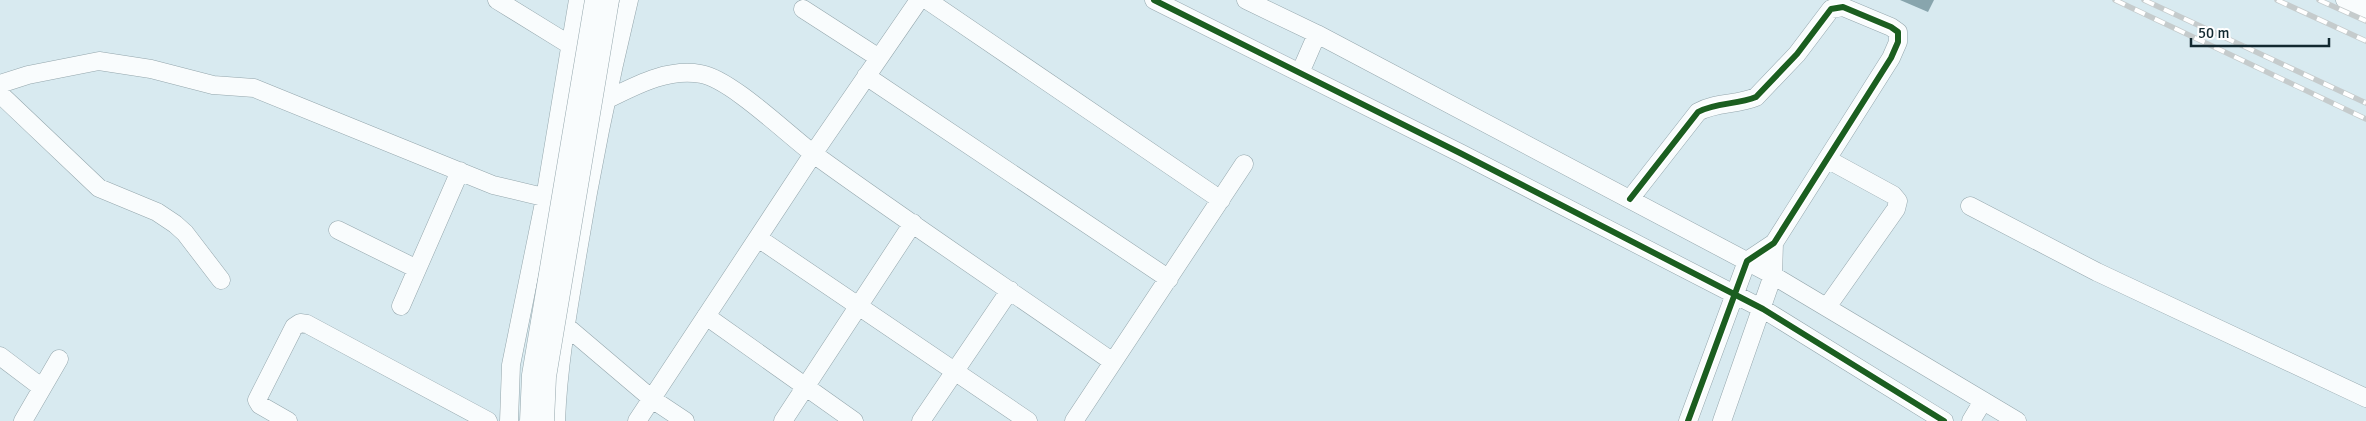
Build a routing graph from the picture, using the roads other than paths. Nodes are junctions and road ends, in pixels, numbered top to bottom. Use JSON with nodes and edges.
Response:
{"nodes":[{"id":1,"x":497,"y":0,"type":"edge"},
{"id":2,"x":578,"y":0,"type":"edge"},
{"id":3,"x":594,"y":0,"type":"edge"},
{"id":4,"x":610,"y":0,"type":"edge"},
{"id":5,"x":629,"y":0,"type":"edge"},
{"id":6,"x":919,"y":0,"type":"edge"},
{"id":7,"x":927,"y":0,"type":"edge"},
{"id":8,"x":1154,"y":0,"type":"edge"},
{"id":9,"x":1246,"y":0,"type":"edge"},
{"id":10,"x":2345,"y":0,"type":"edge"},
{"id":11,"x":802,"y":9,"type":"dead end"},
{"id":12,"x":2366,"y":9,"type":"edge"},
{"id":13,"x":1317,"y":34,"type":"junction"},
{"id":14,"x":570,"y":45,"type":"junction"},
{"id":15,"x":879,"y":58,"type":"junction"},
{"id":16,"x":1300,"y":73,"type":"junction"},
{"id":17,"x":866,"y":76,"type":"junction"},
{"id":18,"x":0,"y":84,"type":"edge"},
{"id":19,"x":0,"y":94,"type":"edge"},
{"id":20,"x":604,"y":101,"type":"junction"},
{"id":21,"x":814,"y":154,"type":"junction"},
{"id":22,"x":1827,"y":159,"type":"junction"},
{"id":23,"x":1244,"y":164,"type":"dead end"},
{"id":24,"x":460,"y":171,"type":"junction"},
{"id":25,"x":545,"y":198,"type":"junction"},
{"id":26,"x":1630,"y":199,"type":"junction"},
{"id":27,"x":1221,"y":200,"type":"junction"},
{"id":28,"x":1970,"y":206,"type":"dead end"},
{"id":29,"x":585,"y":207,"type":"junction"},
{"id":30,"x":913,"y":223,"type":"junction"},
{"id":31,"x":338,"y":230,"type":"dead end"},
{"id":32,"x":758,"y":238,"type":"junction"},
{"id":33,"x":1774,"y":243,"type":"junction"},
{"id":34,"x":1747,"y":261,"type":"junction"},
{"id":35,"x":417,"y":269,"type":"junction"},
{"id":36,"x":1773,"y":275,"type":"junction"},
{"id":37,"x":1169,"y":279,"type":"junction"},
{"id":38,"x":221,"y":280,"type":"dead end"},
{"id":39,"x":1010,"y":290,"type":"junction"},
{"id":40,"x":1735,"y":295,"type":"junction"},
{"id":41,"x":400,"y":306,"type":"dead end"},
{"id":42,"x":858,"y":306,"type":"junction"},
{"id":43,"x":1827,"y":307,"type":"junction"},
{"id":44,"x":1763,"y":309,"type":"junction"},
{"id":45,"x":706,"y":316,"type":"junction"},
{"id":46,"x":566,"y":326,"type":"junction"},
{"id":47,"x":0,"y":356,"type":"edge"},
{"id":48,"x":59,"y":359,"type":"dead end"},
{"id":49,"x":1114,"y":362,"type":"junction"},
{"id":50,"x":955,"y":371,"type":"junction"},
{"id":51,"x":41,"y":387,"type":"junction"},
{"id":52,"x":806,"y":387,"type":"junction"},
{"id":53,"x":2366,"y":398,"type":"edge"},
{"id":54,"x":652,"y":399,"type":"junction"},
{"id":55,"x":1983,"y":401,"type":"junction"},
{"id":56,"x":479,"y":419,"type":"edge"},
{"id":57,"x":22,"y":421,"type":"edge"},
{"id":58,"x":288,"y":421,"type":"edge"},
{"id":59,"x":509,"y":421,"type":"edge"},
{"id":60,"x":529,"y":421,"type":"edge"},
{"id":61,"x":545,"y":421,"type":"edge"},
{"id":62,"x":556,"y":421,"type":"edge"},
{"id":63,"x":637,"y":421,"type":"edge"},
{"id":64,"x":685,"y":421,"type":"edge"},
{"id":65,"x":783,"y":421,"type":"edge"},
{"id":66,"x":854,"y":421,"type":"edge"},
{"id":67,"x":921,"y":421,"type":"edge"},
{"id":68,"x":1028,"y":421,"type":"edge"},
{"id":69,"x":1074,"y":421,"type":"edge"},
{"id":70,"x":1688,"y":421,"type":"edge"},
{"id":71,"x":1722,"y":421,"type":"edge"},
{"id":72,"x":1944,"y":421,"type":"edge"},
{"id":73,"x":1971,"y":421,"type":"edge"},
{"id":74,"x":2017,"y":421,"type":"edge"}],
"edges":[{"from":1,"to":14,"type":"street"},
{"from":2,"to":14,"type":"street"},
{"from":3,"to":60,"type":"street","bridge":true},
{"from":4,"to":61,"type":"street","bridge":true},
{"from":5,"to":20,"type":"street"},
{"from":6,"to":15,"type":"street"},
{"from":7,"to":27,"type":"street"},
{"from":8,"to":16,"type":"street"},
{"from":9,"to":13,"type":"street"},
{"from":10,"to":12,"type":"street"},
{"from":11,"to":15,"type":"street"},
{"from":13,"to":16,"type":"street"},
{"from":13,"to":26,"type":"street"},
{"from":14,"to":25,"type":"street"},
{"from":15,"to":17,"type":"street"},
{"from":16,"to":40,"type":"street"},
{"from":17,"to":21,"type":"street"},
{"from":17,"to":37,"type":"street"},
{"from":18,"to":24,"type":"street"},
{"from":19,"to":38,"type":"street"},
{"from":20,"to":21,"type":"street"},
{"from":20,"to":29,"type":"street"},
{"from":21,"to":30,"type":"street"},
{"from":21,"to":32,"type":"street"},
{"from":22,"to":26,"type":"street"},
{"from":22,"to":33,"type":"street"},
{"from":22,"to":43,"type":"street"},
{"from":23,"to":27,"type":"street"},
{"from":24,"to":25,"type":"street"},
{"from":24,"to":35,"type":"street"},
{"from":25,"to":29,"type":"street"},
{"from":25,"to":59,"type":"street"},
{"from":26,"to":34,"type":"street"},
{"from":27,"to":37,"type":"street"},
{"from":28,"to":53,"type":"street"},
{"from":29,"to":46,"type":"street"},
{"from":30,"to":39,"type":"street"},
{"from":30,"to":42,"type":"street"},
{"from":31,"to":35,"type":"street"},
{"from":32,"to":42,"type":"street"},
{"from":32,"to":45,"type":"street"},
{"from":33,"to":34,"type":"street"},
{"from":33,"to":36,"type":"street"},
{"from":34,"to":36,"type":"street"},
{"from":34,"to":40,"type":"street"},
{"from":35,"to":41,"type":"street"},
{"from":36,"to":43,"type":"street"},
{"from":36,"to":44,"type":"street"},
{"from":37,"to":49,"type":"street"},
{"from":39,"to":49,"type":"street"},
{"from":39,"to":50,"type":"street"},
{"from":40,"to":44,"type":"street"},
{"from":40,"to":70,"type":"street"},
{"from":42,"to":50,"type":"street"},
{"from":42,"to":52,"type":"street"},
{"from":43,"to":55,"type":"street"},
{"from":44,"to":71,"type":"street"},
{"from":44,"to":72,"type":"street"},
{"from":45,"to":52,"type":"street"},
{"from":45,"to":54,"type":"street"},
{"from":46,"to":54,"type":"street"},
{"from":46,"to":62,"type":"street"},
{"from":47,"to":51,"type":"street"},
{"from":48,"to":51,"type":"street"},
{"from":49,"to":69,"type":"street"},
{"from":50,"to":67,"type":"street"},
{"from":50,"to":68,"type":"street"},
{"from":51,"to":57,"type":"street"},
{"from":52,"to":65,"type":"street"},
{"from":52,"to":66,"type":"street"},
{"from":54,"to":63,"type":"street"},
{"from":54,"to":64,"type":"street"},
{"from":55,"to":73,"type":"street"},
{"from":55,"to":74,"type":"street"},
{"from":56,"to":58,"type":"street"}]}
